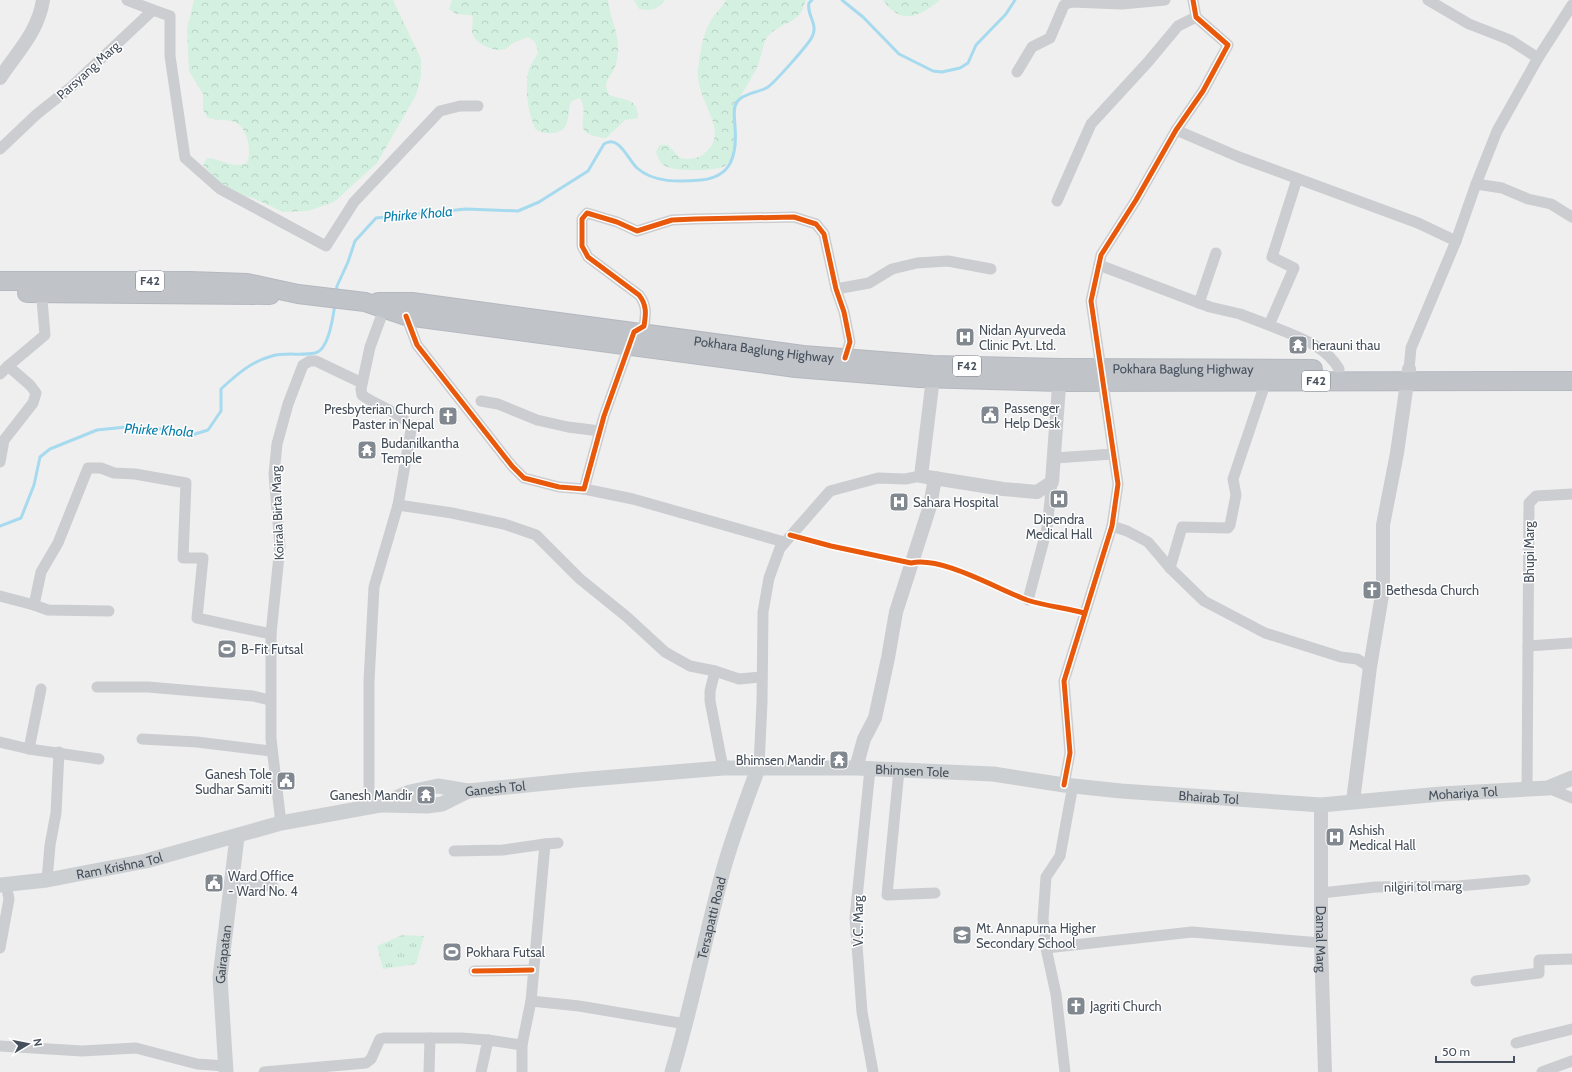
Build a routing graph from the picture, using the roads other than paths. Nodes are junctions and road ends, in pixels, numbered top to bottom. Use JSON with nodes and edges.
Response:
{"nodes":[{"id":1,"x":126,"y":0,"type":"edge"},
{"id":2,"x":1165,"y":0,"type":"edge"},
{"id":3,"x":1193,"y":0,"type":"edge"},
{"id":4,"x":1428,"y":0,"type":"edge"},
{"id":5,"x":41,"y":1,"type":"edge"},
{"id":6,"x":1572,"y":5,"type":"edge"},
{"id":7,"x":154,"y":10,"type":"junction"},
{"id":8,"x":1196,"y":17,"type":"junction"},
{"id":9,"x":1538,"y":58,"type":"junction"},
{"id":10,"x":1017,"y":72,"type":"dead end"},
{"id":11,"x":0,"y":78,"type":"edge"},
{"id":12,"x":478,"y":106,"type":"dead end"},
{"id":13,"x":1176,"y":130,"type":"junction"},
{"id":14,"x":0,"y":149,"type":"edge"},
{"id":15,"x":1297,"y":179,"type":"junction"},
{"id":16,"x":1476,"y":184,"type":"junction"},
{"id":17,"x":1057,"y":201,"type":"dead end"},
{"id":18,"x":1572,"y":217,"type":"edge"},
{"id":19,"x":1456,"y":241,"type":"junction"},
{"id":20,"x":1216,"y":253,"type":"dead end"},
{"id":21,"x":1099,"y":265,"type":"junction"},
{"id":22,"x":992,"y":269,"type":"dead end"},
{"id":23,"x":0,"y":281,"type":"edge"},
{"id":24,"x":41,"y":287,"type":"junction"},
{"id":25,"x":836,"y":289,"type":"junction"},
{"id":26,"x":0,"y":294,"type":"edge"},
{"id":27,"x":366,"y":302,"type":"junction"},
{"id":28,"x":1199,"y":303,"type":"junction"},
{"id":29,"x":384,"y":309,"type":"junction"},
{"id":30,"x":406,"y":316,"type":"junction"},
{"id":31,"x":1269,"y":325,"type":"junction"},
{"id":32,"x":632,"y":339,"type":"junction"},
{"id":33,"x":845,"y":358,"type":"junction"},
{"id":34,"x":8,"y":366,"type":"junction"},
{"id":35,"x":1339,"y":369,"type":"junction"},
{"id":36,"x":1572,"y":370,"type":"edge"},
{"id":37,"x":0,"y":374,"type":"edge"},
{"id":38,"x":1060,"y":375,"type":"junction"},
{"id":39,"x":1102,"y":375,"type":"junction"},
{"id":40,"x":1408,"y":375,"type":"junction"},
{"id":41,"x":933,"y":378,"type":"junction"},
{"id":42,"x":1266,"y":381,"type":"junction"},
{"id":43,"x":1572,"y":381,"type":"edge"},
{"id":44,"x":362,"y":383,"type":"junction"},
{"id":45,"x":482,"y":401,"type":"dead end"},
{"id":46,"x":600,"y":431,"type":"junction"},
{"id":47,"x":2,"y":438,"type":"edge"},
{"id":48,"x":1113,"y":454,"type":"junction"},
{"id":49,"x":1055,"y":458,"type":"junction"},
{"id":50,"x":0,"y":462,"type":"edge"},
{"id":51,"x":921,"y":476,"type":"junction"},
{"id":52,"x":935,"y":478,"type":"junction"},
{"id":53,"x":1052,"y":482,"type":"junction"},
{"id":54,"x":584,"y":490,"type":"junction"},
{"id":55,"x":1572,"y":494,"type":"edge"},
{"id":56,"x":398,"y":505,"type":"junction"},
{"id":57,"x":1112,"y":526,"type":"junction"},
{"id":58,"x":784,"y":542,"type":"junction"},
{"id":59,"x":1170,"y":568,"type":"junction"},
{"id":60,"x":0,"y":596,"type":"edge"},
{"id":61,"x":1028,"y":600,"type":"dead end"},
{"id":62,"x":34,"y":605,"type":"junction"},
{"id":63,"x":109,"y":611,"type":"dead end"},
{"id":64,"x":271,"y":634,"type":"junction"},
{"id":65,"x":1572,"y":643,"type":"edge"},
{"id":66,"x":1528,"y":646,"type":"junction"},
{"id":67,"x":1370,"y":667,"type":"junction"},
{"id":68,"x":715,"y":671,"type":"junction"},
{"id":69,"x":761,"y":677,"type":"junction"},
{"id":70,"x":97,"y":687,"type":"dead end"},
{"id":71,"x":41,"y":689,"type":"dead end"},
{"id":72,"x":270,"y":700,"type":"junction"},
{"id":73,"x":142,"y":739,"type":"dead end"},
{"id":74,"x":0,"y":742,"type":"edge"},
{"id":75,"x":29,"y":749,"type":"junction"},
{"id":76,"x":272,"y":751,"type":"junction"},
{"id":77,"x":58,"y":752,"type":"junction"},
{"id":78,"x":99,"y":759,"type":"dead end"},
{"id":79,"x":759,"y":766,"type":"junction"},
{"id":80,"x":723,"y":768,"type":"junction"},
{"id":81,"x":863,"y":769,"type":"junction"},
{"id":82,"x":899,"y":770,"type":"junction"},
{"id":83,"x":1572,"y":778,"type":"edge"},
{"id":84,"x":1069,"y":785,"type":"junction"},
{"id":85,"x":1548,"y":788,"type":"junction"},
{"id":86,"x":1527,"y":790,"type":"junction"},
{"id":87,"x":1572,"y":798,"type":"edge"},
{"id":88,"x":1353,"y":801,"type":"junction"},
{"id":89,"x":1321,"y":805,"type":"junction"},
{"id":90,"x":374,"y":806,"type":"junction"},
{"id":91,"x":281,"y":824,"type":"junction"},
{"id":92,"x":238,"y":837,"type":"junction"},
{"id":93,"x":558,"y":843,"type":"dead end"},
{"id":94,"x":545,"y":844,"type":"junction"},
{"id":95,"x":454,"y":851,"type":"dead end"},
{"id":96,"x":47,"y":880,"type":"junction"},
{"id":97,"x":1525,"y":880,"type":"dead end"},
{"id":98,"x":232,"y":883,"type":"junction"},
{"id":99,"x":3,"y":884,"type":"edge"},
{"id":100,"x":273,"y":886,"type":"dead end"},
{"id":101,"x":935,"y":893,"type":"dead end"},
{"id":102,"x":1321,"y":893,"type":"junction"},
{"id":103,"x":1321,"y":943,"type":"junction"},
{"id":104,"x":0,"y":948,"type":"edge"},
{"id":105,"x":1046,"y":948,"type":"junction"},
{"id":106,"x":1572,"y":959,"type":"edge"},
{"id":107,"x":532,"y":970,"type":"junction"},
{"id":108,"x":474,"y":971,"type":"dead end"},
{"id":109,"x":1476,"y":981,"type":"dead end"},
{"id":110,"x":531,"y":1001,"type":"junction"},
{"id":111,"x":686,"y":1024,"type":"junction"},
{"id":112,"x":1572,"y":1029,"type":"edge"},
{"id":113,"x":430,"y":1038,"type":"junction"},
{"id":114,"x":488,"y":1040,"type":"junction"},
{"id":115,"x":1516,"y":1044,"type":"dead end"},
{"id":116,"x":522,"y":1045,"type":"junction"},
{"id":117,"x":0,"y":1046,"type":"edge"},
{"id":118,"x":1572,"y":1061,"type":"edge"},
{"id":119,"x":225,"y":1069,"type":"edge"},
{"id":120,"x":1062,"y":1071,"type":"edge"},
{"id":121,"x":264,"y":1072,"type":"edge"},
{"id":122,"x":429,"y":1072,"type":"edge"},
{"id":123,"x":481,"y":1072,"type":"edge"},
{"id":124,"x":522,"y":1072,"type":"edge"},
{"id":125,"x":672,"y":1072,"type":"edge"},
{"id":126,"x":873,"y":1072,"type":"edge"},
{"id":127,"x":1325,"y":1072,"type":"edge"},
{"id":128,"x":1542,"y":1072,"type":"edge"}],
"edges":[{"from":1,"to":7,"type":"street"},
{"from":2,"to":10,"type":"street"},
{"from":3,"to":8,"type":"street"},
{"from":4,"to":9,"type":"street"},
{"from":5,"to":11,"type":"street"},
{"from":6,"to":9,"type":"street"},
{"from":7,"to":12,"type":"street"},
{"from":7,"to":14,"type":"street","name":"Parsyang Marg"},
{"from":8,"to":13,"type":"street"},
{"from":8,"to":17,"type":"street"},
{"from":9,"to":16,"type":"street"},
{"from":13,"to":15,"type":"street"},
{"from":13,"to":21,"type":"street"},
{"from":15,"to":19,"type":"street"},
{"from":15,"to":31,"type":"street"},
{"from":16,"to":18,"type":"street"},
{"from":16,"to":19,"type":"street"},
{"from":19,"to":40,"type":"street"},
{"from":20,"to":28,"type":"street"},
{"from":21,"to":28,"type":"street"},
{"from":21,"to":39,"type":"street"},
{"from":22,"to":25,"type":"street"},
{"from":23,"to":24,"type":"highway","number":"F42"},
{"from":24,"to":26,"type":"highway","number":"F42"},
{"from":24,"to":27,"type":"highway","number":"F42"},
{"from":24,"to":34,"type":"street"},
{"from":25,"to":32,"type":"street"},
{"from":25,"to":33,"type":"street"},
{"from":27,"to":29,"type":"highway","number":"F42"},
{"from":27,"to":32,"type":"highway","name":"Pokhara Baglung Highway","number":"F42"},
{"from":28,"to":31,"type":"street"},
{"from":29,"to":30,"type":"highway","name":"Pokhara Baglung Highway","number":"F42"},
{"from":29,"to":44,"type":"street"},
{"from":30,"to":32,"type":"highway","name":"Pokhara Baglung Highway","number":"F42"},
{"from":30,"to":54,"type":"street"},
{"from":31,"to":35,"type":"street"},
{"from":32,"to":33,"type":"highway","name":"Pokhara Baglung Highway","number":"F42"},
{"from":32,"to":41,"type":"highway","name":"Pokhara Baglung Highway","number":"F42"},
{"from":32,"to":46,"type":"street"},
{"from":33,"to":38,"type":"highway","name":"Pokhara Baglung Highway","number":"F42"},
{"from":34,"to":37,"type":"street"},
{"from":34,"to":47,"type":"street"},
{"from":35,"to":39,"type":"highway","name":"Pokhara Baglung Highway","number":"F42"},
{"from":35,"to":40,"type":"highway","name":"Pokhara Baglung Highway","number":"F42"},
{"from":36,"to":40,"type":"highway","name":"Pokhara Baglung Highway","number":"F42"},
{"from":38,"to":39,"type":"highway","name":"Pokhara Baglung Highway","number":"F42"},
{"from":38,"to":41,"type":"highway","name":"Pokhara Baglung Highway","number":"F42"},
{"from":38,"to":49,"type":"street"},
{"from":39,"to":42,"type":"highway","name":"Pokhara Baglung Highway","number":"F42"},
{"from":39,"to":48,"type":"street"},
{"from":40,"to":42,"type":"highway","name":"Pokhara Baglung Highway","number":"F42"},
{"from":40,"to":43,"type":"highway","name":"Pokhara Baglung Highway","number":"F42"},
{"from":40,"to":67,"type":"street"},
{"from":41,"to":51,"type":"street"},
{"from":42,"to":59,"type":"street"},
{"from":44,"to":56,"type":"street"},
{"from":44,"to":64,"type":"street","name":"Koirala Birta Marg"},
{"from":45,"to":46,"type":"street"},
{"from":46,"to":54,"type":"street"},
{"from":47,"to":50,"type":"street"},
{"from":48,"to":49,"type":"street"},
{"from":48,"to":57,"type":"street"},
{"from":49,"to":53,"type":"street"},
{"from":51,"to":52,"type":"street"},
{"from":51,"to":58,"type":"street"},
{"from":52,"to":53,"type":"street"},
{"from":52,"to":81,"type":"street"},
{"from":53,"to":61,"type":"street"},
{"from":54,"to":58,"type":"street"},
{"from":55,"to":66,"type":"street","name":"Bhupi Marg"},
{"from":56,"to":68,"type":"street"},
{"from":56,"to":90,"type":"street"},
{"from":57,"to":59,"type":"street"},
{"from":57,"to":84,"type":"street"},
{"from":58,"to":69,"type":"street"},
{"from":59,"to":67,"type":"street"},
{"from":60,"to":62,"type":"street"},
{"from":62,"to":63,"type":"street"},
{"from":62,"to":64,"type":"street"},
{"from":64,"to":72,"type":"street","name":"Koirala Birta Marg"},
{"from":65,"to":66,"type":"street"},
{"from":66,"to":86,"type":"street","name":"Bhupi Marg"},
{"from":67,"to":88,"type":"street"},
{"from":68,"to":69,"type":"street"},
{"from":68,"to":80,"type":"street"},
{"from":69,"to":79,"type":"street"},
{"from":70,"to":72,"type":"street"},
{"from":71,"to":75,"type":"street"},
{"from":72,"to":76,"type":"street","name":"Koirala Birta Marg"},
{"from":73,"to":76,"type":"street"},
{"from":74,"to":75,"type":"street"},
{"from":75,"to":77,"type":"street"},
{"from":76,"to":91,"type":"street","name":"Koirala Birta Marg"},
{"from":77,"to":78,"type":"street"},
{"from":77,"to":96,"type":"street"},
{"from":79,"to":80,"type":"main road","name":"Ganesh Tol"},
{"from":79,"to":81,"type":"main road","name":"Bhimsen Tole"},
{"from":79,"to":111,"type":"main road","name":"Tersapatti Road"},
{"from":80,"to":90,"type":"main road","name":"Ganesh Tol"},
{"from":81,"to":82,"type":"main road","name":"Bhimsen Tole"},
{"from":81,"to":126,"type":"street","name":"V.C. Marg"},
{"from":82,"to":84,"type":"main road","name":"Bhimsen Tole"},
{"from":82,"to":101,"type":"street"},
{"from":83,"to":85,"type":"main road","name":"Mohariya Tol"},
{"from":84,"to":89,"type":"main road","name":"Bhairab Tol"},
{"from":84,"to":105,"type":"street"},
{"from":85,"to":86,"type":"main road","name":"Mohariya Tol"},
{"from":85,"to":87,"type":"street"},
{"from":86,"to":88,"type":"main road","name":"Mohariya Tol"},
{"from":88,"to":89,"type":"main road","name":"Bhairab Tol"},
{"from":89,"to":102,"type":"street","name":"Damal Marg"},
{"from":90,"to":91,"type":"main road"},
{"from":91,"to":92,"type":"main road"},
{"from":92,"to":96,"type":"main road","name":"Ram Krishna Tol"},
{"from":92,"to":98,"type":"main road","name":"Gairapatan"},
{"from":93,"to":94,"type":"street"},
{"from":94,"to":95,"type":"street"},
{"from":94,"to":107,"type":"street"},
{"from":96,"to":99,"type":"main road","name":"Ram Krishna Tol"},
{"from":97,"to":102,"type":"street","name":"nilgiri tol marg"},
{"from":98,"to":100,"type":"street"},
{"from":98,"to":119,"type":"main road","name":"Gairapatan"},
{"from":99,"to":104,"type":"street"},
{"from":102,"to":103,"type":"street","name":"Damal Marg"},
{"from":103,"to":105,"type":"street"},
{"from":103,"to":127,"type":"street","name":"Damal Marg"},
{"from":105,"to":120,"type":"street"},
{"from":106,"to":109,"type":"street"},
{"from":107,"to":108,"type":"street"},
{"from":107,"to":110,"type":"street"},
{"from":110,"to":111,"type":"street"},
{"from":110,"to":116,"type":"street"},
{"from":111,"to":125,"type":"main road","name":"Tersapatti Road"},
{"from":112,"to":115,"type":"street"},
{"from":113,"to":114,"type":"street"},
{"from":113,"to":121,"type":"street"},
{"from":113,"to":122,"type":"street"},
{"from":114,"to":116,"type":"street"},
{"from":114,"to":123,"type":"street"},
{"from":116,"to":124,"type":"street"},
{"from":117,"to":119,"type":"street"},
{"from":118,"to":128,"type":"street"}]}
